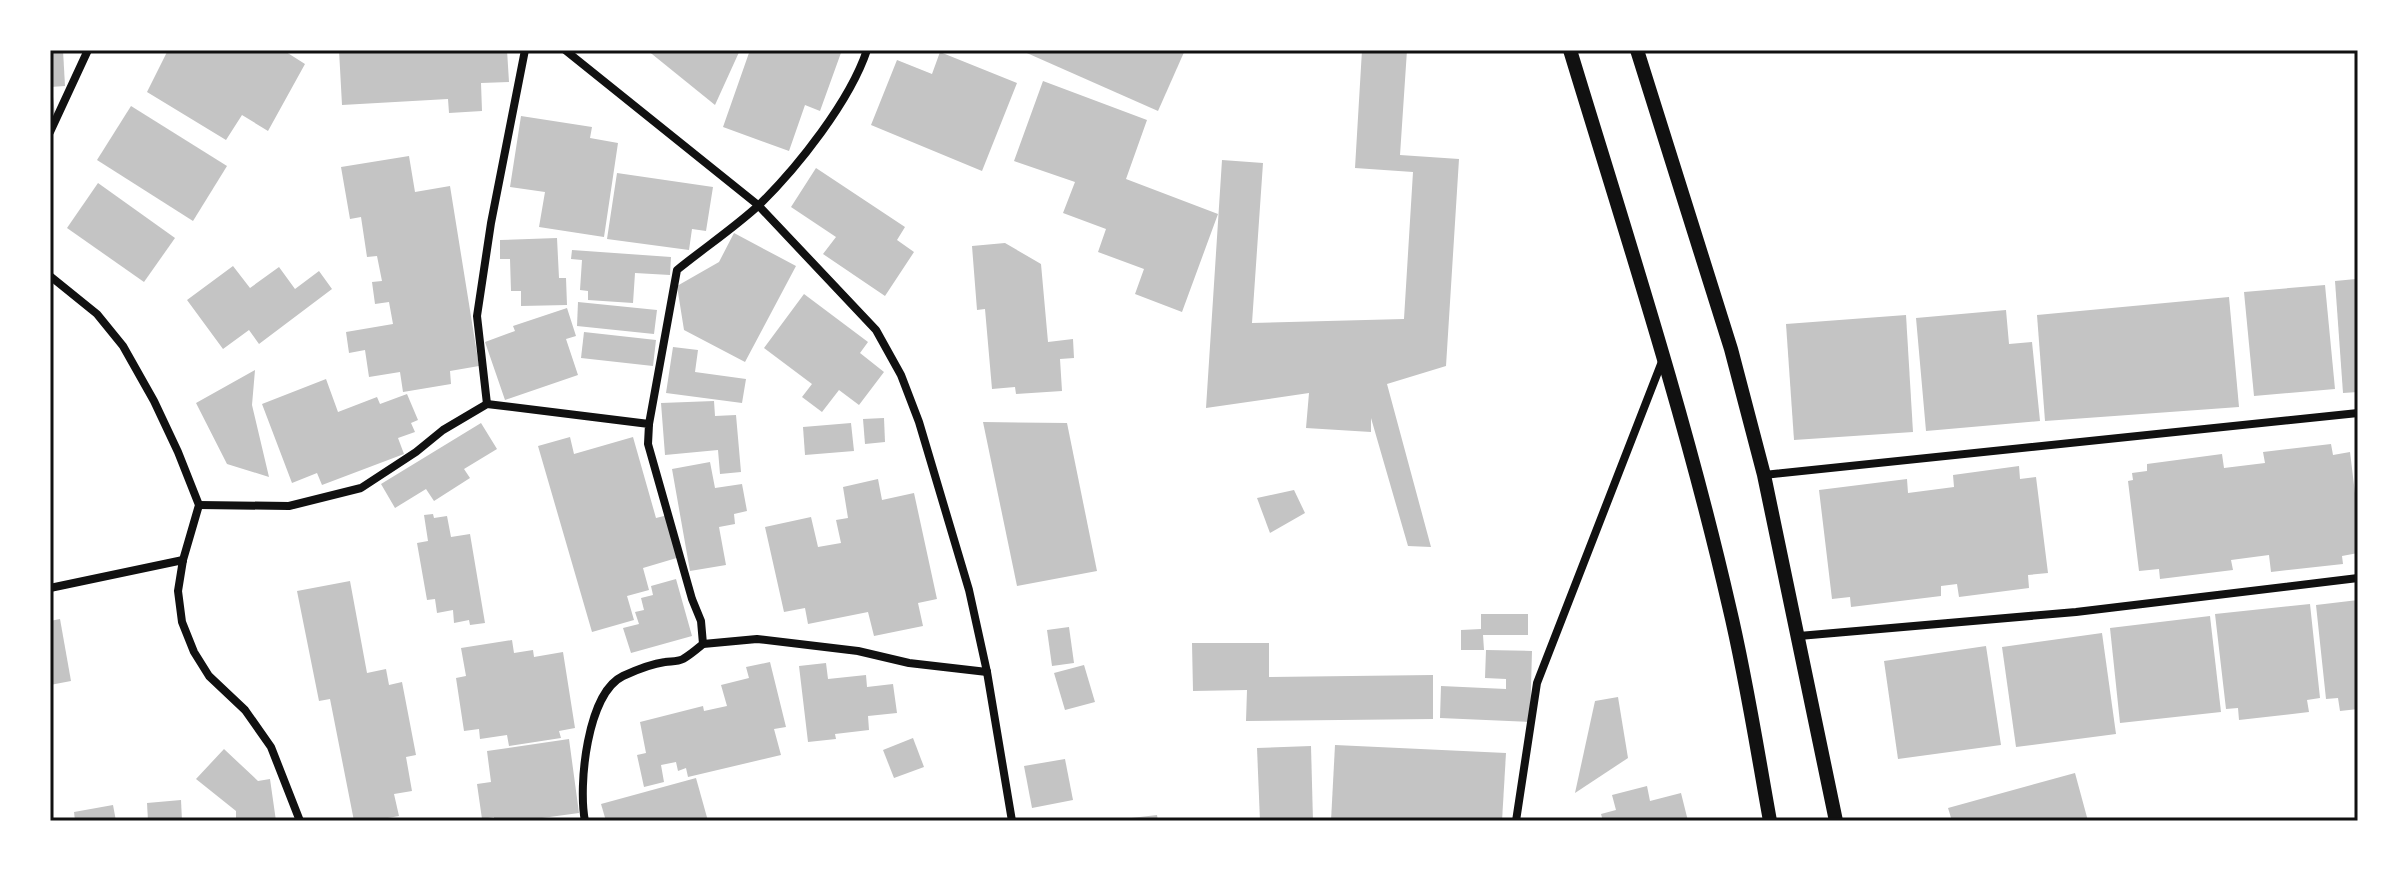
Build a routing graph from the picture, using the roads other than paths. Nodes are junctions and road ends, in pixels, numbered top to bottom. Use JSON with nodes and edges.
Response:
{"nodes":[{"id":1,"x":88,"y":50,"type":"edge"},
{"id":2,"x":525,"y":50,"type":"edge"},
{"id":3,"x":565,"y":50,"type":"edge"},
{"id":4,"x":867,"y":50,"type":"edge"},
{"id":5,"x":1570,"y":50,"type":"edge"},
{"id":6,"x":1637,"y":50,"type":"edge"},
{"id":7,"x":50,"y":132,"type":"edge"},
{"id":8,"x":758,"y":205,"type":"junction"},
{"id":9,"x":50,"y":276,"type":"edge"},
{"id":10,"x":1663,"y":359,"type":"junction"},
{"id":11,"x":487,"y":404,"type":"junction"},
{"id":12,"x":2358,"y":413,"type":"edge"},
{"id":13,"x":649,"y":424,"type":"junction"},
{"id":14,"x":1764,"y":475,"type":"junction"},
{"id":15,"x":199,"y":505,"type":"junction"},
{"id":16,"x":183,"y":560,"type":"junction"},
{"id":17,"x":2358,"y":578,"type":"edge"},
{"id":18,"x":50,"y":588,"type":"edge"},
{"id":19,"x":1799,"y":636,"type":"junction"},
{"id":20,"x":703,"y":644,"type":"junction"},
{"id":21,"x":987,"y":672,"type":"junction"},
{"id":22,"x":300,"y":821,"type":"edge"},
{"id":23,"x":585,"y":821,"type":"edge"},
{"id":24,"x":1012,"y":821,"type":"edge"},
{"id":25,"x":1516,"y":821,"type":"edge"},
{"id":26,"x":1770,"y":821,"type":"edge"},
{"id":27,"x":1836,"y":821,"type":"edge"}],
"edges":[{"from":1,"to":7,"type":"street"},
{"from":2,"to":11,"type":"street"},
{"from":3,"to":8,"type":"street"},
{"from":4,"to":8,"type":"street"},
{"from":5,"to":10,"type":"street"},
{"from":6,"to":14,"type":"street"},
{"from":8,"to":13,"type":"street"},
{"from":8,"to":21,"type":"street"},
{"from":9,"to":15,"type":"street"},
{"from":10,"to":25,"type":"street"},
{"from":10,"to":26,"type":"street"},
{"from":11,"to":13,"type":"street"},
{"from":11,"to":15,"type":"street"},
{"from":12,"to":14,"type":"street"},
{"from":13,"to":20,"type":"street"},
{"from":14,"to":19,"type":"street"},
{"from":15,"to":16,"type":"street"},
{"from":16,"to":18,"type":"street"},
{"from":16,"to":22,"type":"street"},
{"from":17,"to":19,"type":"street"},
{"from":19,"to":27,"type":"street"},
{"from":20,"to":21,"type":"street"},
{"from":20,"to":23,"type":"street"},
{"from":21,"to":24,"type":"street"}]}
